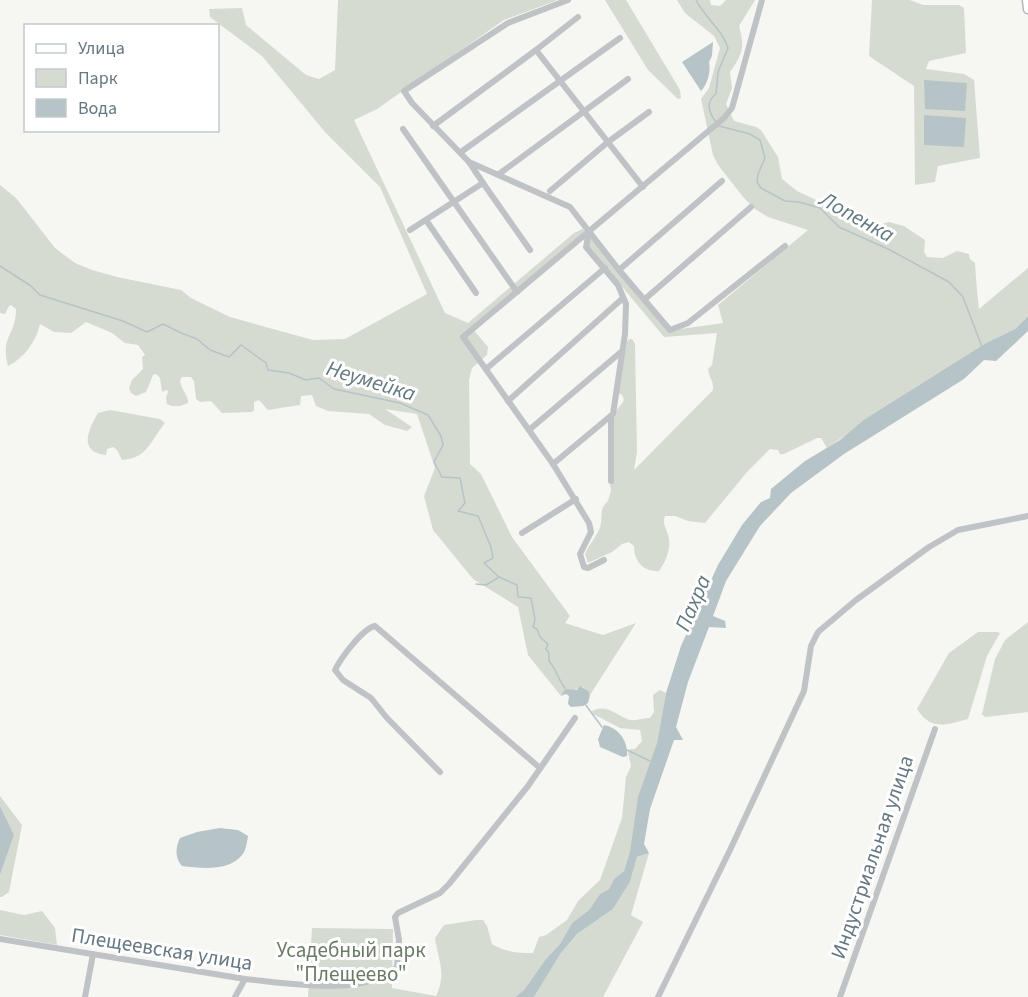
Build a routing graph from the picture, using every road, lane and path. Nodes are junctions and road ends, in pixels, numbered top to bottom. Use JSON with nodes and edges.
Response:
{"nodes":[{"id":1,"x":568,"y":0,"type":"edge"},
{"id":2,"x":762,"y":0,"type":"edge"},
{"id":3,"x":1027,"y":0,"type":"edge"},
{"id":4,"x":1028,"y":9,"type":"edge"},
{"id":5,"x":578,"y":17,"type":"dead end"},
{"id":6,"x":620,"y":38,"type":"dead end"},
{"id":7,"x":536,"y":50,"type":"junction"},
{"id":8,"x":628,"y":80,"type":"dead end"},
{"id":9,"x":560,"y":81,"type":"junction"},
{"id":10,"x":584,"y":111,"type":"junction"},
{"id":11,"x":650,"y":112,"type":"dead end"},
{"id":12,"x":433,"y":126,"type":"junction"},
{"id":13,"x":403,"y":129,"type":"dead end"},
{"id":14,"x":608,"y":142,"type":"junction"},
{"id":15,"x":460,"y":152,"type":"junction"},
{"id":16,"x":469,"y":162,"type":"junction"},
{"id":17,"x":500,"y":174,"type":"junction"},
{"id":18,"x":722,"y":181,"type":"dead end"},
{"id":19,"x":483,"y":183,"type":"junction"},
{"id":20,"x":643,"y":187,"type":"junction"},
{"id":21,"x":550,"y":191,"type":"dead end"},
{"id":22,"x":453,"y":203,"type":"junction"},
{"id":23,"x":751,"y":207,"type":"dead end"},
{"id":24,"x":426,"y":220,"type":"junction"},
{"id":25,"x":410,"y":230,"type":"dead end"},
{"id":26,"x":589,"y":231,"type":"junction"},
{"id":27,"x":785,"y":246,"type":"dead end"},
{"id":28,"x":530,"y":250,"type":"dead end"},
{"id":29,"x":605,"y":268,"type":"junction"},
{"id":30,"x":619,"y":270,"type":"junction"},
{"id":31,"x":476,"y":292,"type":"dead end"},
{"id":32,"x":517,"y":292,"type":"junction"},
{"id":33,"x":623,"y":298,"type":"junction"},
{"id":34,"x":645,"y":299,"type":"junction"},
{"id":35,"x":621,"y":352,"type":"junction"},
{"id":36,"x":486,"y":369,"type":"junction"},
{"id":37,"x":508,"y":400,"type":"junction"},
{"id":38,"x":611,"y":416,"type":"junction"},
{"id":39,"x":529,"y":430,"type":"junction"},
{"id":40,"x":553,"y":464,"type":"junction"},
{"id":41,"x":611,"y":481,"type":"dead end"},
{"id":42,"x":576,"y":499,"type":"junction"},
{"id":43,"x":1028,"y":516,"type":"edge"},
{"id":44,"x":522,"y":533,"type":"dead end"},
{"id":45,"x":604,"y":560,"type":"dead end"},
{"id":46,"x":575,"y":718,"type":"dead end"},
{"id":47,"x":935,"y":729,"type":"dead end"},
{"id":48,"x":540,"y":768,"type":"junction"},
{"id":49,"x":440,"y":772,"type":"dead end"},
{"id":50,"x":0,"y":939,"type":"edge"},
{"id":51,"x":93,"y":954,"type":"junction"},
{"id":52,"x":245,"y":980,"type":"junction"},
{"id":53,"x":85,"y":997,"type":"edge"},
{"id":54,"x":235,"y":997,"type":"edge"},
{"id":55,"x":658,"y":997,"type":"edge"},
{"id":56,"x":840,"y":997,"type":"edge"}],
"edges":[{"from":1,"to":12,"type":"street"},
{"from":2,"to":20,"type":"street"},
{"from":3,"to":4,"type":"main road"},
{"from":5,"to":7,"type":"street"},
{"from":6,"to":9,"type":"street"},
{"from":7,"to":9,"type":"street"},
{"from":7,"to":12,"type":"street"},
{"from":8,"to":10,"type":"street"},
{"from":9,"to":10,"type":"street"},
{"from":9,"to":15,"type":"street"},
{"from":10,"to":14,"type":"street"},
{"from":10,"to":17,"type":"street"},
{"from":11,"to":14,"type":"street"},
{"from":12,"to":15,"type":"street"},
{"from":13,"to":22,"type":"street"},
{"from":14,"to":20,"type":"street"},
{"from":14,"to":21,"type":"street"},
{"from":15,"to":16,"type":"street"},
{"from":16,"to":17,"type":"street"},
{"from":16,"to":19,"type":"street"},
{"from":17,"to":26,"type":"street"},
{"from":18,"to":30,"type":"street"},
{"from":19,"to":22,"type":"street"},
{"from":19,"to":28,"type":"street"},
{"from":20,"to":26,"type":"street"},
{"from":22,"to":24,"type":"street"},
{"from":22,"to":32,"type":"street"},
{"from":23,"to":34,"type":"street"},
{"from":24,"to":25,"type":"street"},
{"from":24,"to":31,"type":"street"},
{"from":26,"to":29,"type":"street"},
{"from":26,"to":30,"type":"street"},
{"from":26,"to":32,"type":"street"},
{"from":27,"to":34,"type":"street"},
{"from":29,"to":33,"type":"street"},
{"from":29,"to":36,"type":"street"},
{"from":30,"to":34,"type":"street"},
{"from":32,"to":36,"type":"street"},
{"from":33,"to":35,"type":"street"},
{"from":33,"to":37,"type":"street"},
{"from":35,"to":38,"type":"street"},
{"from":35,"to":39,"type":"street"},
{"from":36,"to":37,"type":"street"},
{"from":37,"to":39,"type":"street"},
{"from":38,"to":40,"type":"street"},
{"from":38,"to":41,"type":"street"},
{"from":39,"to":40,"type":"street"},
{"from":40,"to":42,"type":"street"},
{"from":42,"to":44,"type":"street"},
{"from":42,"to":45,"type":"street"},
{"from":43,"to":55,"type":"street"},
{"from":46,"to":48,"type":"street"},
{"from":47,"to":56,"type":"street","name":"Индустриальная улица"},
{"from":48,"to":49,"type":"street"},
{"from":48,"to":52,"type":"street","name":"Плещеевская улица"},
{"from":50,"to":51,"type":"street","name":"Плещеевская улица"},
{"from":51,"to":52,"type":"street","name":"Плещеевская улица"},
{"from":51,"to":53,"type":"street"},
{"from":52,"to":54,"type":"street"}]}
